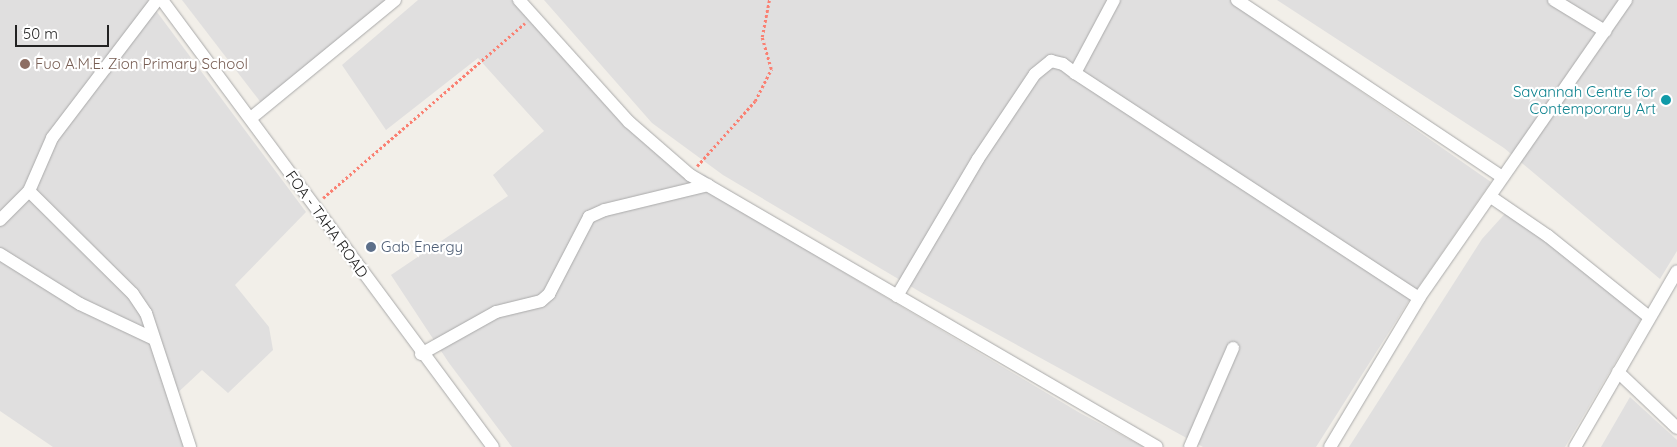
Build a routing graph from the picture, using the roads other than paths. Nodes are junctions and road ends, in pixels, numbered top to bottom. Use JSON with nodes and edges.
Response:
{"nodes":[{"id":1,"x":157,"y":0,"type":"edge"},
{"id":2,"x":162,"y":0,"type":"edge"},
{"id":3,"x":519,"y":0,"type":"edge"},
{"id":4,"x":1114,"y":0,"type":"edge"},
{"id":5,"x":1238,"y":0,"type":"edge"},
{"id":6,"x":1554,"y":0,"type":"edge"},
{"id":7,"x":1626,"y":0,"type":"edge"},
{"id":8,"x":387,"y":2,"type":"edge"},
{"id":9,"x":1605,"y":31,"type":"junction"},
{"id":10,"x":1075,"y":73,"type":"junction"},
{"id":11,"x":251,"y":118,"type":"junction"},
{"id":12,"x":1501,"y":176,"type":"junction"},
{"id":13,"x":708,"y":186,"type":"junction"},
{"id":14,"x":29,"y":191,"type":"junction"},
{"id":15,"x":1491,"y":197,"type":"junction"},
{"id":16,"x":0,"y":220,"type":"edge"},
{"id":17,"x":0,"y":254,"type":"edge"},
{"id":18,"x":1677,"y":271,"type":"edge"},
{"id":19,"x":897,"y":296,"type":"junction"},
{"id":20,"x":1419,"y":298,"type":"junction"},
{"id":21,"x":1649,"y":318,"type":"junction"},
{"id":22,"x":154,"y":339,"type":"junction"},
{"id":23,"x":1233,"y":348,"type":"dead end"},
{"id":24,"x":421,"y":354,"type":"junction"},
{"id":25,"x":1618,"y":372,"type":"junction"},
{"id":26,"x":1677,"y":428,"type":"edge"},
{"id":27,"x":190,"y":447,"type":"edge"},
{"id":28,"x":493,"y":447,"type":"edge"},
{"id":29,"x":1157,"y":447,"type":"edge"},
{"id":30,"x":1190,"y":447,"type":"edge"},
{"id":31,"x":1330,"y":447,"type":"edge"},
{"id":32,"x":1575,"y":447,"type":"edge"}],
"edges":[{"from":1,"to":14,"type":"street"},
{"from":2,"to":11,"type":"street","name":"FOA - TAHA ROAD"},
{"from":3,"to":13,"type":"street"},
{"from":4,"to":10,"type":"street"},
{"from":5,"to":12,"type":"street"},
{"from":6,"to":9,"type":"street"},
{"from":7,"to":9,"type":"street"},
{"from":8,"to":11,"type":"street"},
{"from":9,"to":12,"type":"street"},
{"from":10,"to":19,"type":"street"},
{"from":10,"to":20,"type":"street"},
{"from":11,"to":24,"type":"street","name":"FOA - TAHA ROAD"},
{"from":12,"to":15,"type":"street"},
{"from":13,"to":19,"type":"street"},
{"from":13,"to":24,"type":"street"},
{"from":14,"to":16,"type":"street"},
{"from":14,"to":22,"type":"street"},
{"from":15,"to":20,"type":"street"},
{"from":15,"to":21,"type":"street"},
{"from":17,"to":22,"type":"street"},
{"from":18,"to":21,"type":"street"},
{"from":19,"to":29,"type":"street"},
{"from":20,"to":31,"type":"street"},
{"from":21,"to":25,"type":"street"},
{"from":22,"to":27,"type":"street"},
{"from":23,"to":30,"type":"street"},
{"from":24,"to":28,"type":"street","name":"FOA - TAHA ROAD"},
{"from":25,"to":26,"type":"street"},
{"from":25,"to":32,"type":"street"}]}
